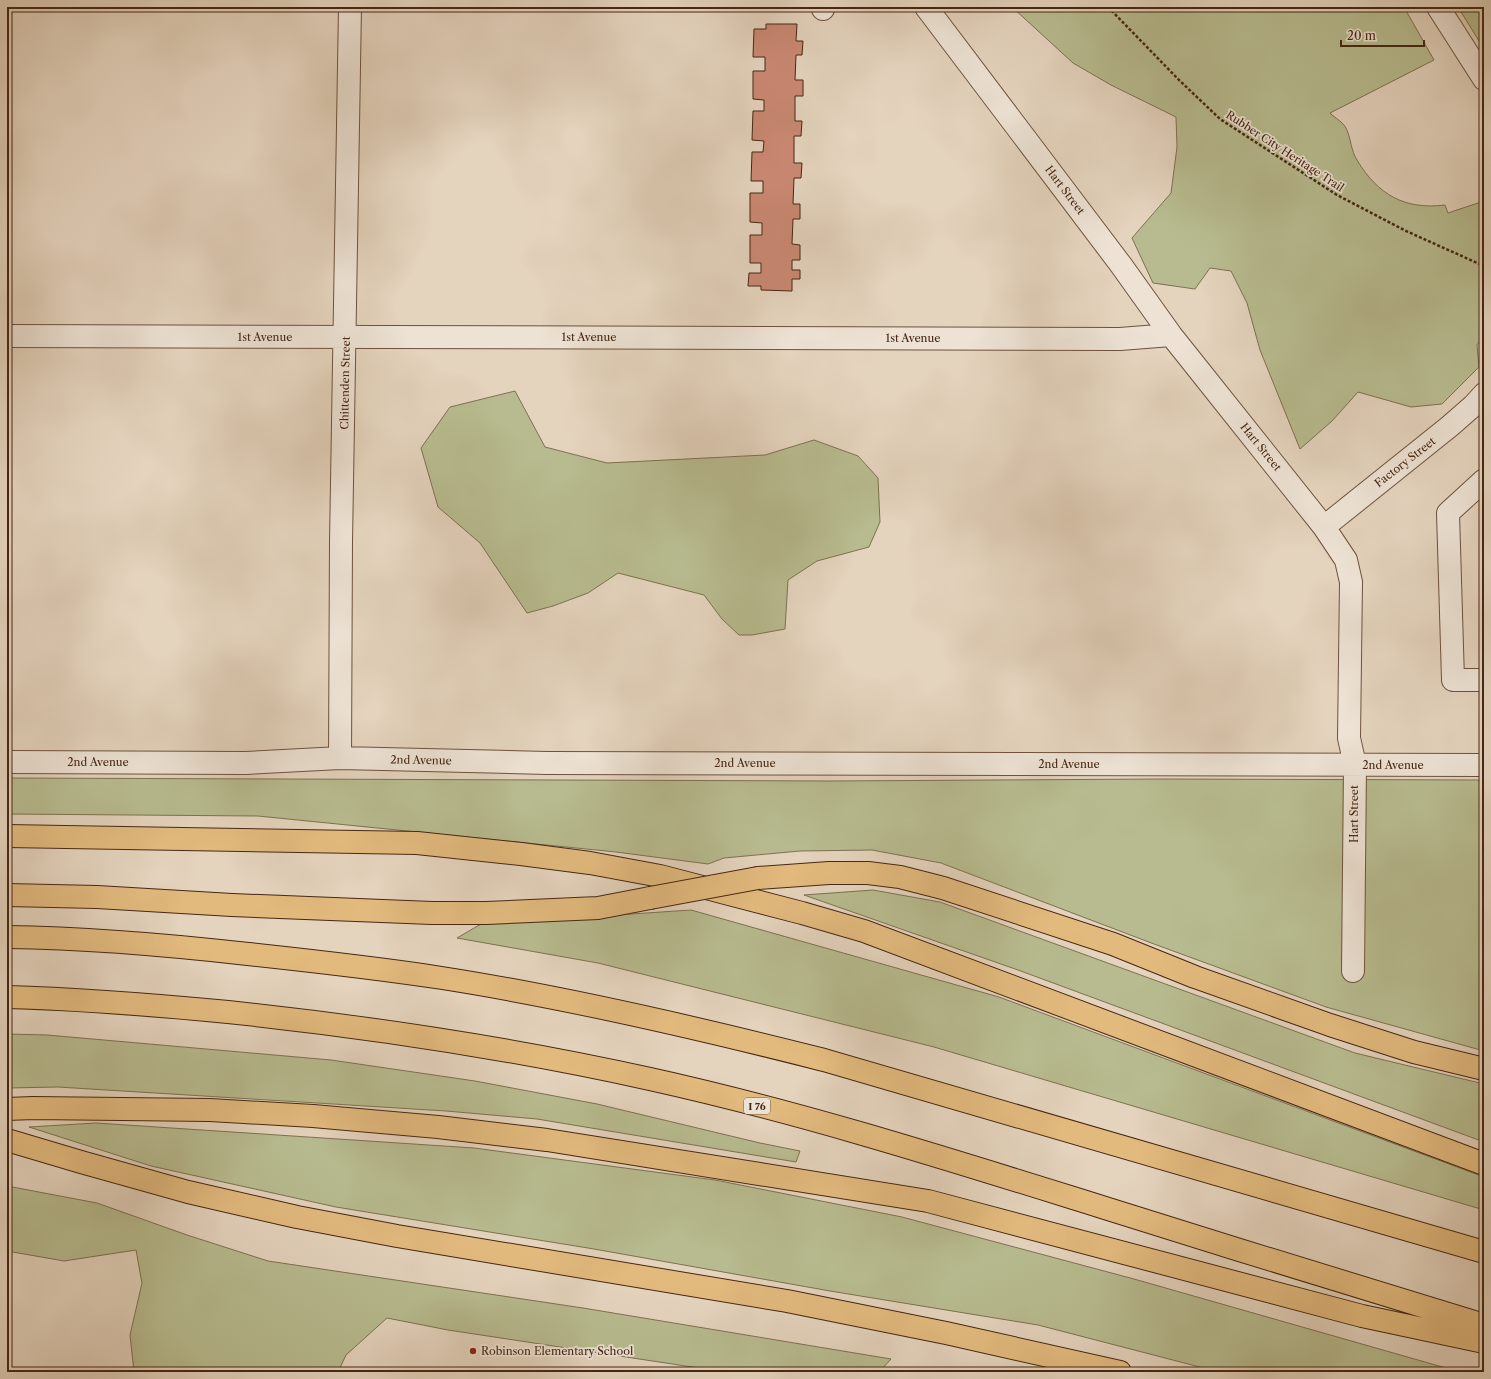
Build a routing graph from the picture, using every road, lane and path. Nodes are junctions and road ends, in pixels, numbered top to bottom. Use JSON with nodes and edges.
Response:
{"nodes":[{"id":1,"x":350,"y":7,"type":"edge"},
{"id":2,"x":926,"y":7,"type":"edge"},
{"id":3,"x":1108,"y":7,"type":"edge"},
{"id":4,"x":1438,"y":7,"type":"edge"},
{"id":5,"x":1484,"y":79,"type":"edge"},
{"id":6,"x":1484,"y":266,"type":"edge"},
{"id":7,"x":1171,"y":335,"type":"junction"},
{"id":8,"x":7,"y":336,"type":"edge"},
{"id":9,"x":346,"y":337,"type":"junction"},
{"id":10,"x":1484,"y":394,"type":"edge"},
{"id":11,"x":1484,"y":480,"type":"edge"},
{"id":12,"x":1324,"y":527,"type":"junction"},
{"id":13,"x":1484,"y":680,"type":"edge"},
{"id":14,"x":340,"y":758,"type":"junction"},
{"id":15,"x":7,"y":762,"type":"edge"},
{"id":16,"x":1355,"y":765,"type":"junction"},
{"id":17,"x":1484,"y":765,"type":"edge"},
{"id":18,"x":7,"y":836,"type":"edge"},
{"id":19,"x":7,"y":895,"type":"edge"},
{"id":20,"x":7,"y":937,"type":"edge"},
{"id":21,"x":1353,"y":971,"type":"dead end"},
{"id":22,"x":7,"y":997,"type":"edge"},
{"id":23,"x":1484,"y":1069,"type":"edge"},
{"id":24,"x":7,"y":1109,"type":"edge"},
{"id":25,"x":7,"y":1140,"type":"edge"},
{"id":26,"x":1484,"y":1164,"type":"edge"},
{"id":27,"x":1484,"y":1252,"type":"edge"},
{"id":28,"x":1484,"y":1325,"type":"edge"},
{"id":29,"x":1484,"y":1342,"type":"edge"},
{"id":30,"x":1114,"y":1371,"type":"edge"}],
"edges":[{"from":1,"to":9,"type":"street","name":"Chittenden Street"},
{"from":2,"to":7,"type":"street","name":"Hart Street"},
{"from":3,"to":6,"type":"path","name":"Rubber City Heritage Trail"},
{"from":4,"to":5,"type":"street"},
{"from":7,"to":9,"type":"street","name":"1st Avenue"},
{"from":7,"to":12,"type":"street","name":"Hart Street"},
{"from":8,"to":9,"type":"street","name":"1st Avenue"},
{"from":9,"to":14,"type":"street","name":"Chittenden Street"},
{"from":10,"to":12,"type":"street","name":"Factory Street"},
{"from":11,"to":13,"type":"street"},
{"from":12,"to":16,"type":"street","name":"Hart Street"},
{"from":14,"to":15,"type":"street","name":"2nd Avenue"},
{"from":14,"to":16,"type":"street","name":"2nd Avenue"},
{"from":16,"to":17,"type":"street","name":"2nd Avenue"},
{"from":16,"to":21,"type":"street","name":"Hart Street"},
{"from":18,"to":26,"type":"highway"},
{"from":19,"to":23,"type":"highway","bridge":true},
{"from":20,"to":27,"type":"highway"},
{"from":22,"to":28,"type":"highway","number":"I 76"},
{"from":24,"to":29,"type":"highway"},
{"from":25,"to":30,"type":"highway"}]}
